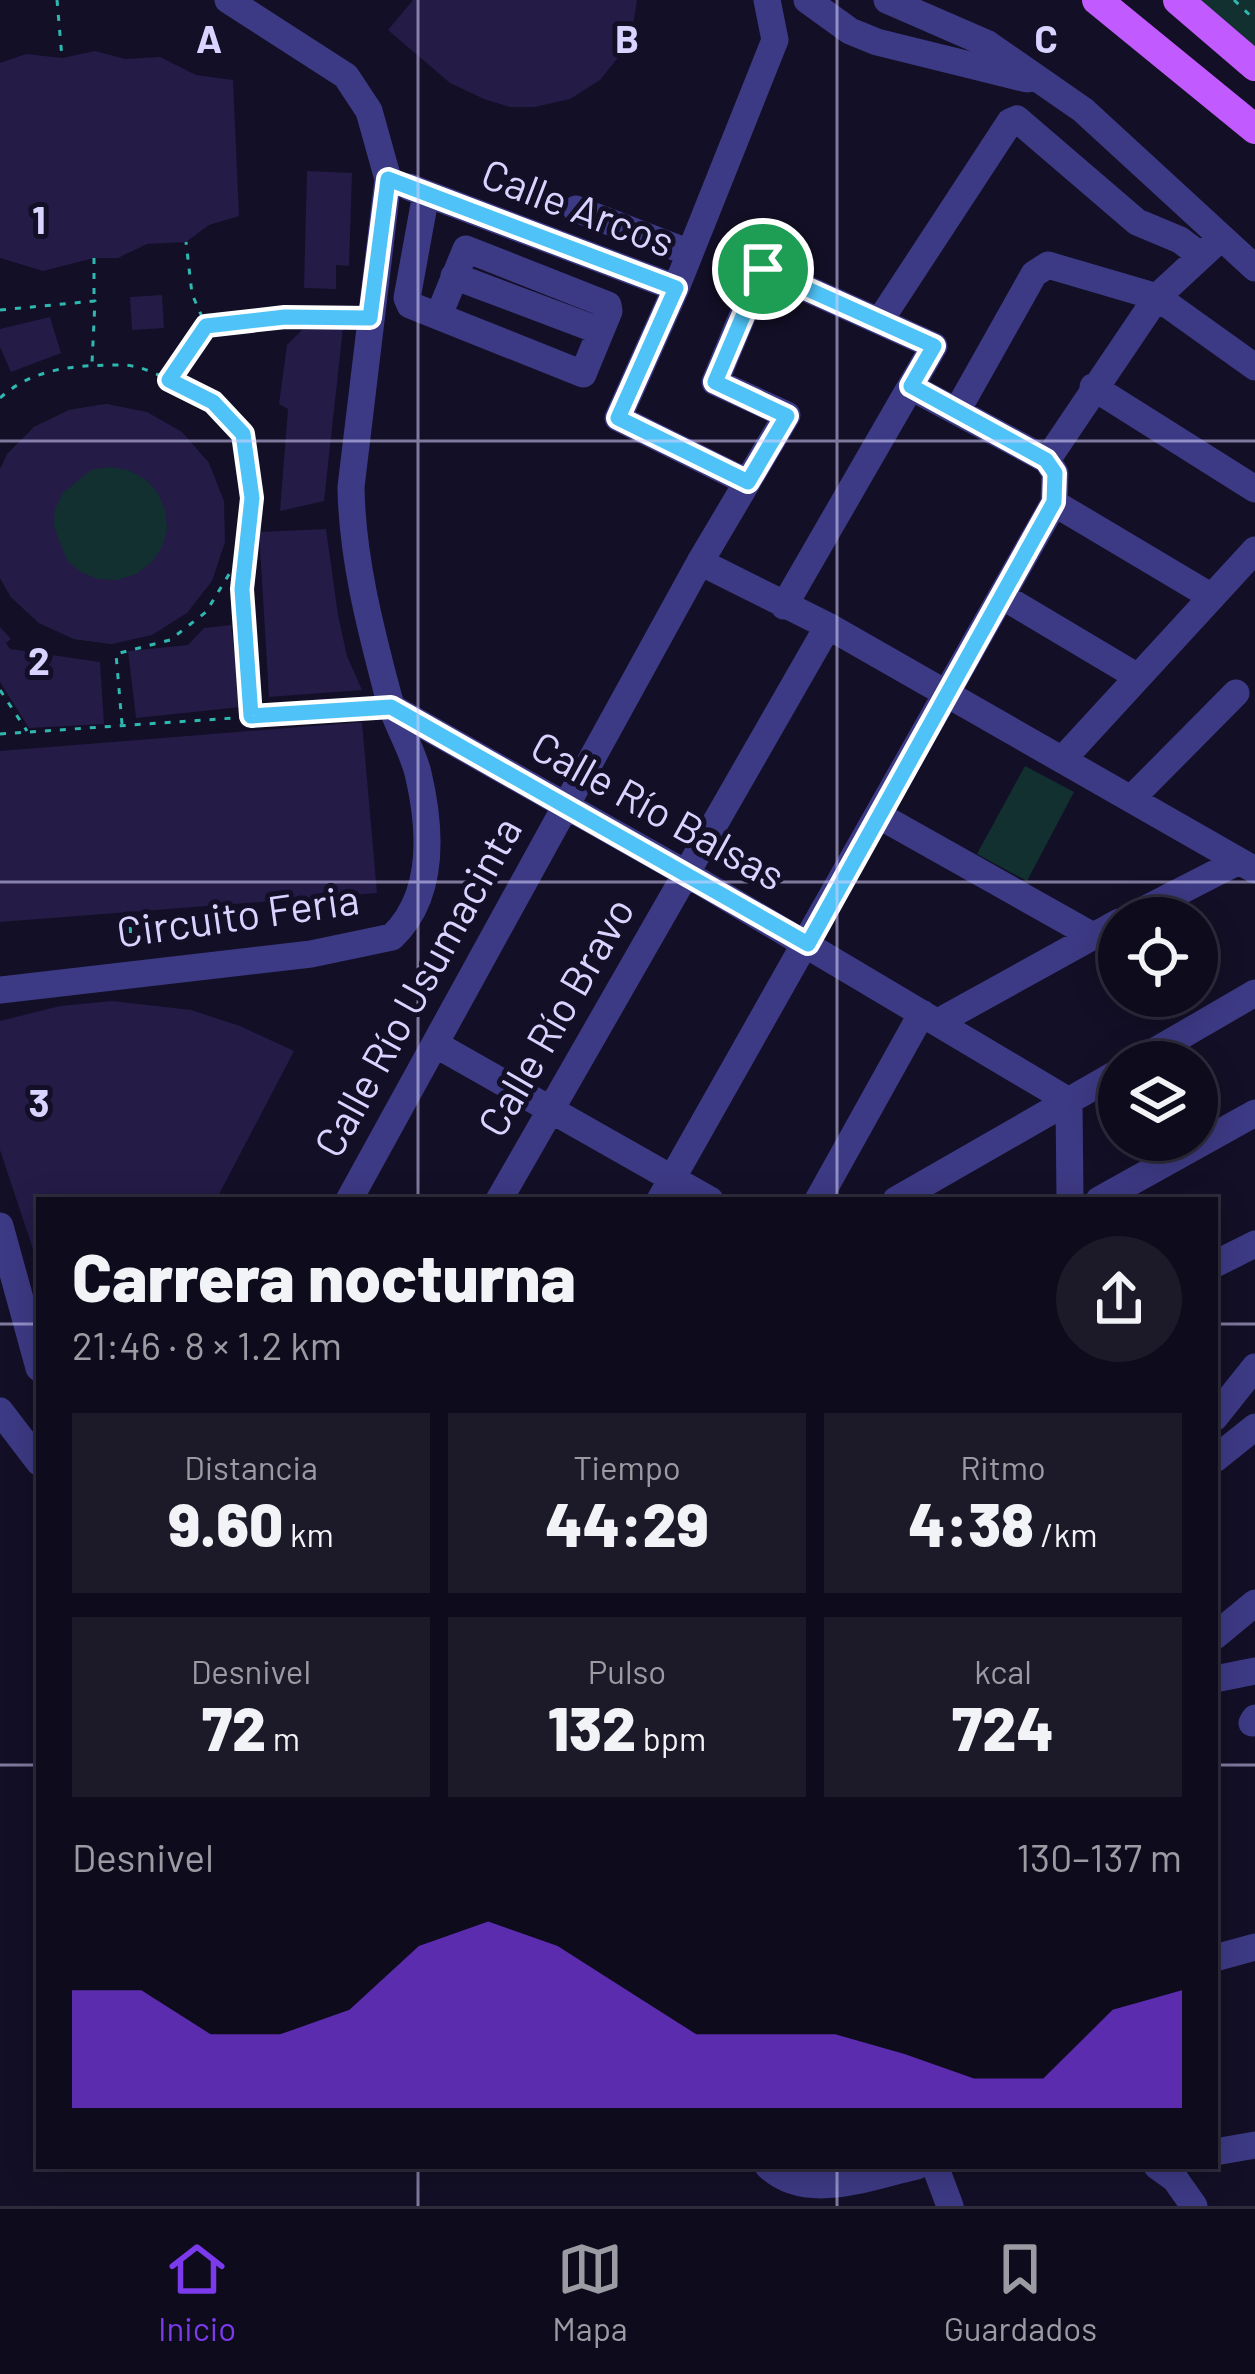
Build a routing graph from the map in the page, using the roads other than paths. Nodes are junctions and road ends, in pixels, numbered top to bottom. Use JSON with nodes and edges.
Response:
{"nodes":[{"id":1,"x":228,"y":0,"type":"edge"},
{"id":2,"x":767,"y":0,"type":"edge"},
{"id":3,"x":807,"y":0,"type":"edge"},
{"id":4,"x":887,"y":0,"type":"edge"},
{"id":5,"x":1097,"y":0,"type":"edge"},
{"id":6,"x":1178,"y":0,"type":"edge"},
{"id":7,"x":1255,"y":65,"type":"edge"},
{"id":8,"x":1038,"y":79,"type":"junction"},
{"id":9,"x":1255,"y":129,"type":"edge"},
{"id":10,"x":388,"y":179,"type":"junction"},
{"id":11,"x":426,"y":194,"type":"junction"},
{"id":12,"x":577,"y":209,"type":"dead end"},
{"id":13,"x":1210,"y":247,"type":"junction"},
{"id":14,"x":690,"y":253,"type":"junction"},
{"id":15,"x":1255,"y":268,"type":"edge"},
{"id":16,"x":454,"y":275,"type":"junction"},
{"id":17,"x":676,"y":288,"type":"junction"},
{"id":18,"x":1157,"y":297,"type":"junction"},
{"id":19,"x":535,"y":306,"type":"junction"},
{"id":20,"x":440,"y":315,"type":"junction"},
{"id":21,"x":881,"y":319,"type":"junction"},
{"id":22,"x":600,"y":331,"type":"junction"},
{"id":23,"x":517,"y":347,"type":"junction"},
{"id":24,"x":1255,"y":367,"type":"edge"},
{"id":25,"x":911,"y":386,"type":"junction"},
{"id":26,"x":1093,"y":387,"type":"junction"},
{"id":27,"x":957,"y":411,"type":"junction"},
{"id":28,"x":1046,"y":460,"type":"junction"},
{"id":29,"x":748,"y":482,"type":"junction"},
{"id":30,"x":1255,"y":489,"type":"edge"},
{"id":31,"x":1054,"y":502,"type":"junction"},
{"id":32,"x":1255,"y":550,"type":"edge"},
{"id":33,"x":700,"y":562,"type":"junction"},
{"id":34,"x":1001,"y":596,"type":"junction"},
{"id":35,"x":1212,"y":597,"type":"junction"},
{"id":36,"x":784,"y":606,"type":"junction"},
{"id":37,"x":828,"y":626,"type":"junction"},
{"id":38,"x":1138,"y":677,"type":"junction"},
{"id":39,"x":1236,"y":692,"type":"dead end"},
{"id":40,"x":947,"y":695,"type":"junction"},
{"id":41,"x":391,"y":707,"type":"junction"},
{"id":42,"x":1064,"y":759,"type":"junction"},
{"id":43,"x":1131,"y":799,"type":"junction"},
{"id":44,"x":566,"y":806,"type":"junction"},
{"id":45,"x":878,"y":815,"type":"junction"},
{"id":46,"x":1247,"y":865,"type":"edge"},
{"id":47,"x":687,"y":874,"type":"junction"},
{"id":48,"x":1175,"y":897,"type":"edge"},
{"id":49,"x":1098,"y":933,"type":"edge"},
{"id":50,"x":1093,"y":936,"type":"junction"},
{"id":51,"x":808,"y":944,"type":"junction"},
{"id":52,"x":0,"y":990,"type":"edge"},
{"id":53,"x":1255,"y":993,"type":"edge"},
{"id":54,"x":930,"y":1017,"type":"junction"},
{"id":55,"x":1172,"y":1041,"type":"edge"},
{"id":56,"x":435,"y":1044,"type":"junction"},
{"id":57,"x":1098,"y":1084,"type":"edge"},
{"id":58,"x":1069,"y":1101,"type":"junction"},
{"id":59,"x":551,"y":1109,"type":"junction"},
{"id":60,"x":1255,"y":1112,"type":"edge"},
{"id":61,"x":667,"y":1189,"type":"edge"},
{"id":62,"x":351,"y":1197,"type":"edge"},
{"id":63,"x":501,"y":1197,"type":"edge"},
{"id":64,"x":698,"y":1197,"type":"edge"},
{"id":65,"x":820,"y":1197,"type":"edge"},
{"id":66,"x":901,"y":1197,"type":"edge"},
{"id":67,"x":1070,"y":1197,"type":"edge"},
{"id":68,"x":1104,"y":1197,"type":"edge"},
{"id":69,"x":0,"y":1226,"type":"edge"},
{"id":70,"x":1255,"y":1244,"type":"edge"},
{"id":71,"x":1218,"y":1262,"type":"edge"},
{"id":72,"x":36,"y":1358,"type":"edge"},
{"id":73,"x":1255,"y":1367,"type":"edge"},
{"id":74,"x":0,"y":1411,"type":"edge"},
{"id":75,"x":1218,"y":1413,"type":"edge"},
{"id":76,"x":1255,"y":1426,"type":"edge"},
{"id":77,"x":1218,"y":1457,"type":"edge"},
{"id":78,"x":36,"y":1458,"type":"edge"},
{"id":79,"x":1255,"y":1603,"type":"edge"},
{"id":80,"x":1218,"y":1634,"type":"edge"},
{"id":81,"x":1255,"y":1671,"type":"edge"},
{"id":82,"x":1218,"y":1678,"type":"edge"},
{"id":83,"x":1255,"y":1947,"type":"edge"},
{"id":84,"x":1218,"y":1957,"type":"edge"},
{"id":85,"x":1255,"y":2145,"type":"edge"},
{"id":86,"x":1218,"y":2151,"type":"edge"},
{"id":87,"x":902,"y":2169,"type":"edge"},
{"id":88,"x":936,"y":2169,"type":"edge"},
{"id":89,"x":1161,"y":2169,"type":"edge"},
{"id":90,"x":774,"y":2172,"type":"edge"},
{"id":91,"x":950,"y":2206,"type":"edge"},
{"id":92,"x":1195,"y":2206,"type":"edge"}],
"edges":[{"from":1,"to":10,"type":"street","name":"Circuito Feria"},
{"from":2,"to":14,"type":"street"},
{"from":3,"to":8,"type":"street"},
{"from":4,"to":8,"type":"street"},
{"from":5,"to":9,"type":"main road"},
{"from":6,"to":7,"type":"main road"},
{"from":8,"to":13,"type":"street"},
{"from":10,"to":11,"type":"street","name":"Calle Arcos"},
{"from":10,"to":41,"type":"street","name":"Circuito Feria"},
{"from":11,"to":17,"type":"street","name":"Calle Arcos"},
{"from":11,"to":20,"type":"street"},
{"from":12,"to":14,"type":"street"},
{"from":13,"to":15,"type":"street"},
{"from":13,"to":18,"type":"street"},
{"from":13,"to":21,"type":"street"},
{"from":14,"to":17,"type":"street"},
{"from":16,"to":19,"type":"street"},
{"from":16,"to":20,"type":"street"},
{"from":16,"to":22,"type":"street"},
{"from":17,"to":29,"type":"street","name":"Calle Arcos"},
{"from":18,"to":24,"type":"street"},
{"from":18,"to":26,"type":"street"},
{"from":18,"to":27,"type":"street"},
{"from":19,"to":22,"type":"street"},
{"from":19,"to":23,"type":"street"},
{"from":20,"to":23,"type":"street"},
{"from":21,"to":25,"type":"street"},
{"from":21,"to":29,"type":"street","name":"Calle Río Usumacinta"},
{"from":22,"to":23,"type":"street"},
{"from":25,"to":27,"type":"street"},
{"from":25,"to":36,"type":"street"},
{"from":26,"to":28,"type":"street"},
{"from":26,"to":30,"type":"street"},
{"from":27,"to":28,"type":"street"},
{"from":28,"to":31,"type":"street"},
{"from":29,"to":33,"type":"street","name":"Calle Río Usumacinta"},
{"from":31,"to":34,"type":"street"},
{"from":31,"to":35,"type":"street"},
{"from":32,"to":35,"type":"street"},
{"from":33,"to":36,"type":"street"},
{"from":33,"to":44,"type":"street","name":"Calle Río Usumacinta"},
{"from":34,"to":38,"type":"street"},
{"from":34,"to":40,"type":"street"},
{"from":35,"to":38,"type":"street"},
{"from":36,"to":37,"type":"street"},
{"from":37,"to":40,"type":"street"},
{"from":37,"to":47,"type":"street","name":"Calle Río Bravo"},
{"from":38,"to":42,"type":"street"},
{"from":39,"to":43,"type":"street"},
{"from":40,"to":42,"type":"street"},
{"from":40,"to":45,"type":"street"},
{"from":41,"to":44,"type":"street","name":"Calle Río Balsas"},
{"from":41,"to":52,"type":"street","name":"Circuito Feria"},
{"from":42,"to":43,"type":"street"},
{"from":43,"to":46,"type":"street"},
{"from":44,"to":47,"type":"street","name":"Calle Río Balsas"},
{"from":44,"to":56,"type":"street","name":"Calle Río Usumacinta"},
{"from":45,"to":50,"type":"street"},
{"from":45,"to":51,"type":"street"},
{"from":46,"to":48,"type":"street"},
{"from":47,"to":51,"type":"street","name":"Calle Río Balsas"},
{"from":47,"to":59,"type":"street","name":"Calle Río Bravo"},
{"from":49,"to":50,"type":"street"},
{"from":50,"to":54,"type":"street"},
{"from":51,"to":54,"type":"street","name":"Calle Río Balsas"},
{"from":51,"to":61,"type":"street"},
{"from":53,"to":55,"type":"street"},
{"from":54,"to":58,"type":"street","name":"Calle Río Balsas"},
{"from":54,"to":65,"type":"street"},
{"from":56,"to":59,"type":"street"},
{"from":56,"to":62,"type":"street","name":"Calle Río Usumacinta"},
{"from":57,"to":58,"type":"street"},
{"from":58,"to":66,"type":"street"},
{"from":58,"to":67,"type":"street"},
{"from":59,"to":61,"type":"street"},
{"from":59,"to":63,"type":"street","name":"Calle Río Bravo"},
{"from":60,"to":68,"type":"street"},
{"from":61,"to":64,"type":"street"},
{"from":69,"to":72,"type":"street"},
{"from":70,"to":71,"type":"street"},
{"from":73,"to":75,"type":"street"},
{"from":74,"to":78,"type":"street"},
{"from":76,"to":77,"type":"street"},
{"from":79,"to":80,"type":"street"},
{"from":81,"to":82,"type":"street"},
{"from":83,"to":84,"type":"street"},
{"from":85,"to":86,"type":"street"},
{"from":87,"to":90,"type":"street"},
{"from":88,"to":91,"type":"street"},
{"from":89,"to":92,"type":"street"}]}
